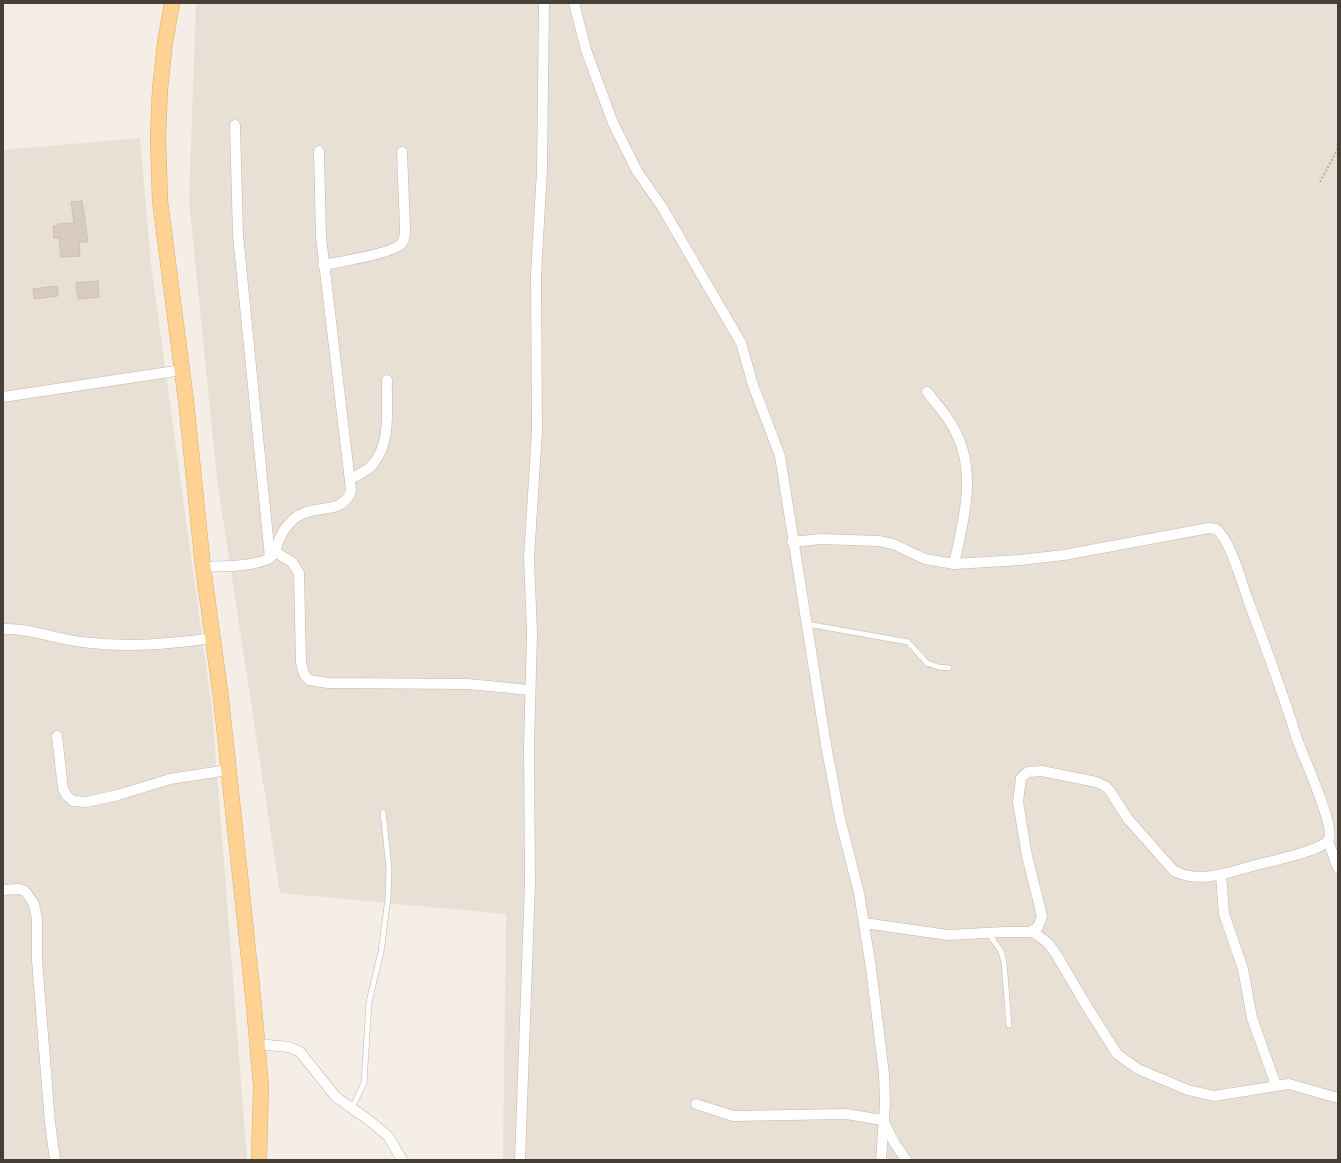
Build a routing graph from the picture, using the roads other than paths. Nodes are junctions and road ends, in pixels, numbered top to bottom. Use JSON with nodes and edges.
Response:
{"nodes":[{"id":1,"x":172,"y":3,"type":"edge"},
{"id":2,"x":544,"y":3,"type":"edge"},
{"id":3,"x":574,"y":3,"type":"edge"},
{"id":4,"x":235,"y":125,"type":"dead end"},
{"id":5,"x":319,"y":151,"type":"dead end"},
{"id":6,"x":402,"y":152,"type":"dead end"},
{"id":7,"x":323,"y":265,"type":"junction"},
{"id":8,"x":182,"y":370,"type":"junction"},
{"id":9,"x":387,"y":380,"type":"dead end"},
{"id":10,"x":927,"y":392,"type":"dead end"},
{"id":11,"x":3,"y":397,"type":"edge"},
{"id":12,"x":350,"y":479,"type":"junction"},
{"id":13,"x":792,"y":542,"type":"junction"},
{"id":14,"x":273,"y":555,"type":"junction"},
{"id":15,"x":954,"y":564,"type":"junction"},
{"id":16,"x":203,"y":567,"type":"junction"},
{"id":17,"x":806,"y":624,"type":"junction"},
{"id":18,"x":3,"y":629,"type":"edge"},
{"id":19,"x":213,"y":638,"type":"junction"},
{"id":20,"x":949,"y":668,"type":"dead end"},
{"id":21,"x":530,"y":690,"type":"junction"},
{"id":22,"x":57,"y":736,"type":"dead end"},
{"id":23,"x":228,"y":770,"type":"junction"},
{"id":24,"x":383,"y":812,"type":"dead end"},
{"id":25,"x":1328,"y":841,"type":"junction"},
{"id":26,"x":1338,"y":868,"type":"edge"},
{"id":27,"x":1221,"y":875,"type":"junction"},
{"id":28,"x":3,"y":890,"type":"edge"},
{"id":29,"x":864,"y":923,"type":"junction"},
{"id":30,"x":1030,"y":932,"type":"junction"},
{"id":31,"x":988,"y":933,"type":"junction"},
{"id":32,"x":1009,"y":1025,"type":"dead end"},
{"id":33,"x":257,"y":1044,"type":"junction"},
{"id":34,"x":1276,"y":1085,"type":"junction"},
{"id":35,"x":1338,"y":1098,"type":"edge"},
{"id":36,"x":696,"y":1104,"type":"dead end"},
{"id":37,"x":352,"y":1108,"type":"junction"},
{"id":38,"x":883,"y":1120,"type":"junction"},
{"id":39,"x":55,"y":1160,"type":"edge"},
{"id":40,"x":259,"y":1160,"type":"edge"},
{"id":41,"x":402,"y":1160,"type":"edge"},
{"id":42,"x":520,"y":1160,"type":"edge"},
{"id":43,"x":881,"y":1160,"type":"edge"},
{"id":44,"x":906,"y":1160,"type":"edge"}],
"edges":[{"from":1,"to":8,"type":"main road"},
{"from":2,"to":21,"type":"street"},
{"from":3,"to":13,"type":"street"},
{"from":4,"to":14,"type":"street"},
{"from":5,"to":7,"type":"street"},
{"from":6,"to":7,"type":"street"},
{"from":7,"to":12,"type":"street"},
{"from":8,"to":11,"type":"street"},
{"from":8,"to":16,"type":"main road"},
{"from":9,"to":12,"type":"street"},
{"from":10,"to":15,"type":"street"},
{"from":12,"to":14,"type":"street"},
{"from":13,"to":15,"type":"street"},
{"from":13,"to":17,"type":"street"},
{"from":14,"to":16,"type":"street"},
{"from":14,"to":21,"type":"street"},
{"from":15,"to":25,"type":"street"},
{"from":16,"to":19,"type":"main road"},
{"from":17,"to":20,"type":"lane"},
{"from":17,"to":29,"type":"street"},
{"from":18,"to":19,"type":"street"},
{"from":19,"to":23,"type":"main road"},
{"from":21,"to":42,"type":"street"},
{"from":22,"to":23,"type":"street"},
{"from":23,"to":33,"type":"main road"},
{"from":24,"to":37,"type":"lane"},
{"from":25,"to":26,"type":"street"},
{"from":25,"to":27,"type":"street"},
{"from":27,"to":30,"type":"street"},
{"from":27,"to":34,"type":"street"},
{"from":28,"to":39,"type":"street"},
{"from":29,"to":31,"type":"street"},
{"from":29,"to":38,"type":"street"},
{"from":30,"to":31,"type":"street"},
{"from":30,"to":34,"type":"street"},
{"from":31,"to":32,"type":"lane"},
{"from":33,"to":37,"type":"street"},
{"from":33,"to":40,"type":"main road"},
{"from":34,"to":35,"type":"street"},
{"from":36,"to":38,"type":"street"},
{"from":37,"to":41,"type":"street"},
{"from":38,"to":43,"type":"street"},
{"from":38,"to":44,"type":"street"}]}
